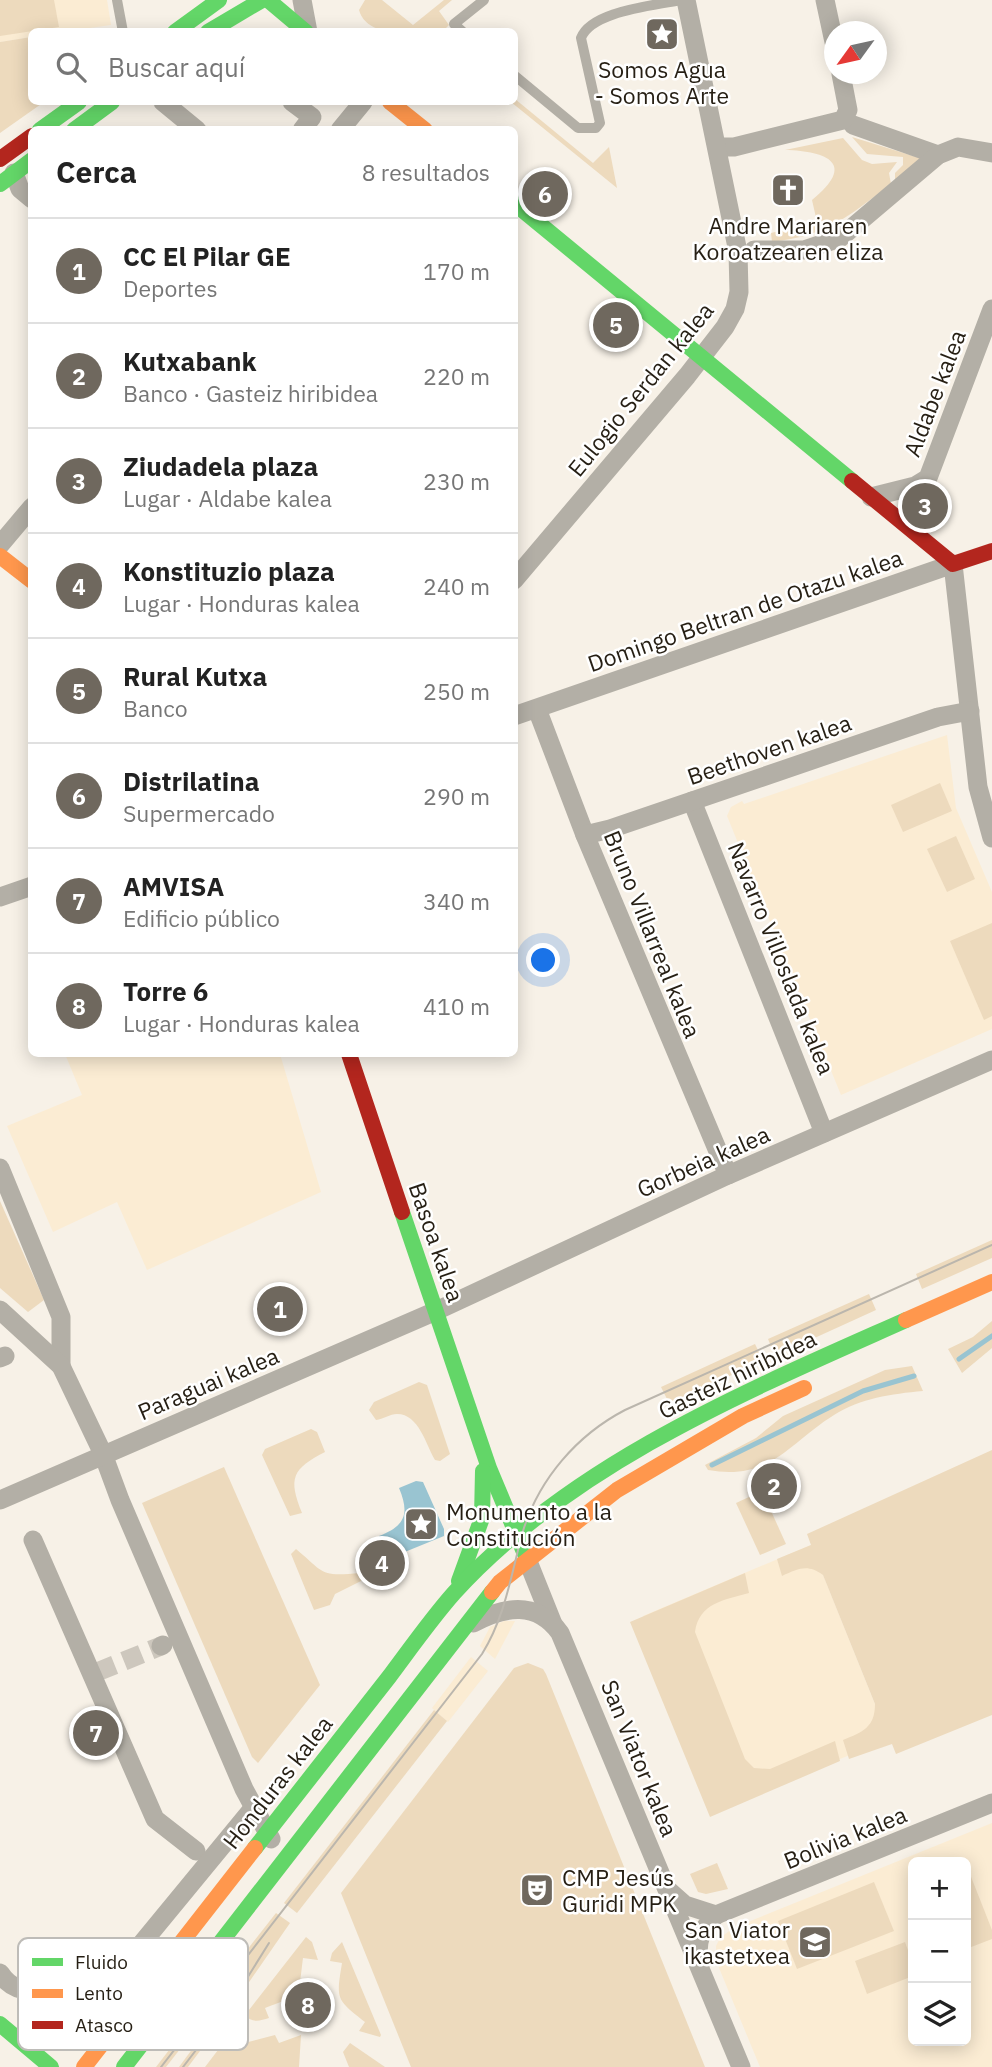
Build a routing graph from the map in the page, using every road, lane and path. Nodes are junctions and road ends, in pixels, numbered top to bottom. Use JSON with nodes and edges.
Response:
{"nodes":[{"id":1,"x":117,"y":0,"type":"edge"},
{"id":2,"x":219,"y":0,"type":"edge"},
{"id":3,"x":262,"y":0,"type":"edge"},
{"id":4,"x":268,"y":0,"type":"edge"},
{"id":5,"x":302,"y":0,"type":"edge"},
{"id":6,"x":484,"y":0,"type":"edge"},
{"id":7,"x":680,"y":0,"type":"edge"},
{"id":8,"x":686,"y":0,"type":"edge"},
{"id":9,"x":825,"y":0,"type":"edge"},
{"id":10,"x":830,"y":21,"type":"edge"},
{"id":11,"x":122,"y":28,"type":"edge"},
{"id":12,"x":180,"y":28,"type":"edge"},
{"id":13,"x":215,"y":28,"type":"edge"},
{"id":14,"x":302,"y":28,"type":"edge"},
{"id":15,"x":306,"y":28,"type":"edge"},
{"id":16,"x":458,"y":28,"type":"edge"},
{"id":17,"x":518,"y":78,"type":"edge"},
{"id":18,"x":843,"y":84,"type":"edge"},
{"id":19,"x":75,"y":105,"type":"edge"},
{"id":20,"x":88,"y":105,"type":"edge"},
{"id":21,"x":108,"y":105,"type":"edge"},
{"id":22,"x":167,"y":105,"type":"edge"},
{"id":23,"x":296,"y":105,"type":"edge"},
{"id":24,"x":361,"y":105,"type":"edge"},
{"id":25,"x":394,"y":105,"type":"edge"},
{"id":26,"x":853,"y":125,"type":"dead end"},
{"id":27,"x":46,"y":126,"type":"edge"},
{"id":28,"x":60,"y":126,"type":"edge"},
{"id":29,"x":79,"y":126,"type":"edge"},
{"id":30,"x":192,"y":126,"type":"edge"},
{"id":31,"x":305,"y":126,"type":"edge"},
{"id":32,"x":343,"y":126,"type":"edge"},
{"id":33,"x":420,"y":126,"type":"edge"},
{"id":34,"x":28,"y":141,"type":"edge"},
{"id":35,"x":717,"y":147,"type":"junction"},
{"id":36,"x":992,"y":153,"type":"edge"},
{"id":37,"x":938,"y":156,"type":"junction"},
{"id":38,"x":28,"y":162,"type":"edge"},
{"id":39,"x":5,"y":172,"type":"edge"},
{"id":40,"x":28,"y":196,"type":"edge"},
{"id":41,"x":518,"y":206,"type":"edge"},
{"id":42,"x":754,"y":250,"type":"dead end"},
{"id":43,"x":992,"y":309,"type":"edge"},
{"id":44,"x":703,"y":356,"type":"junction"},
{"id":45,"x":871,"y":497,"type":"junction"},
{"id":46,"x":28,"y":512,"type":"edge"},
{"id":47,"x":0,"y":545,"type":"edge"},
{"id":48,"x":992,"y":551,"type":"edge"},
{"id":49,"x":0,"y":556,"type":"edge"},
{"id":50,"x":953,"y":564,"type":"junction"},
{"id":51,"x":518,"y":575,"type":"edge"},
{"id":52,"x":28,"y":578,"type":"edge"},
{"id":53,"x":537,"y":709,"type":"junction"},
{"id":54,"x":970,"y":710,"type":"junction"},
{"id":55,"x":518,"y":715,"type":"edge"},
{"id":56,"x":985,"y":787,"type":"edge"},
{"id":57,"x":692,"y":801,"type":"junction"},
{"id":58,"x":585,"y":835,"type":"junction"},
{"id":59,"x":992,"y":838,"type":"edge"},
{"id":60,"x":28,"y":887,"type":"edge"},
{"id":61,"x":0,"y":897,"type":"edge"},
{"id":62,"x":350,"y":1057,"type":"edge"},
{"id":63,"x":992,"y":1060,"type":"edge"},
{"id":64,"x":824,"y":1133,"type":"junction"},
{"id":65,"x":0,"y":1168,"type":"edge"},
{"id":66,"x":728,"y":1175,"type":"junction"},
{"id":67,"x":992,"y":1282,"type":"edge"},
{"id":68,"x":0,"y":1310,"type":"edge"},
{"id":69,"x":436,"y":1311,"type":"junction"},
{"id":70,"x":61,"y":1366,"type":"junction"},
{"id":71,"x":815,"y":1383,"type":"dead end"},
{"id":72,"x":481,"y":1446,"type":"junction"},
{"id":73,"x":103,"y":1454,"type":"junction"},
{"id":74,"x":492,"y":1476,"type":"junction"},
{"id":75,"x":0,"y":1500,"type":"edge"},
{"id":76,"x":534,"y":1507,"type":"junction"},
{"id":77,"x":573,"y":1523,"type":"junction"},
{"id":78,"x":517,"y":1534,"type":"junction"},
{"id":79,"x":33,"y":1540,"type":"dead end"},
{"id":80,"x":527,"y":1559,"type":"junction"},
{"id":81,"x":454,"y":1593,"type":"junction"},
{"id":82,"x":553,"y":1624,"type":"junction"},
{"id":83,"x":464,"y":1628,"type":"junction"},
{"id":84,"x":992,"y":1803,"type":"edge"},
{"id":85,"x":254,"y":1807,"type":"junction"},
{"id":86,"x":267,"y":1831,"type":"junction"},
{"id":87,"x":195,"y":1852,"type":"dead end"},
{"id":88,"x":282,"y":1868,"type":"junction"},
{"id":89,"x":665,"y":1885,"type":"junction"},
{"id":90,"x":716,"y":1915,"type":"junction"},
{"id":91,"x":146,"y":1938,"type":"edge"},
{"id":92,"x":184,"y":1938,"type":"edge"},
{"id":93,"x":226,"y":1938,"type":"edge"},
{"id":94,"x":702,"y":1970,"type":"junction"},
{"id":95,"x":0,"y":1973,"type":"edge"},
{"id":96,"x":18,"y":1989,"type":"edge"},
{"id":97,"x":0,"y":2024,"type":"edge"},
{"id":98,"x":18,"y":2039,"type":"edge"},
{"id":99,"x":31,"y":2050,"type":"edge"},
{"id":100,"x":97,"y":2050,"type":"edge"},
{"id":101,"x":137,"y":2050,"type":"edge"},
{"id":102,"x":51,"y":2067,"type":"edge"},
{"id":103,"x":84,"y":2067,"type":"edge"},
{"id":104,"x":124,"y":2067,"type":"edge"},
{"id":105,"x":741,"y":2067,"type":"edge"}],
"edges":[{"from":1,"to":11,"type":"lane"},
{"from":2,"to":12,"type":"main road"},
{"from":3,"to":13,"type":"main road"},
{"from":4,"to":14,"type":"main road"},
{"from":5,"to":15,"type":"street"},
{"from":6,"to":16,"type":"lane"},
{"from":7,"to":17,"type":"lane"},
{"from":8,"to":35,"type":"street","name":"Eulogio Serdan kalea"},
{"from":9,"to":10,"type":"street"},
{"from":18,"to":35,"type":"street"},
{"from":19,"to":27,"type":"main road"},
{"from":20,"to":28,"type":"lane"},
{"from":21,"to":29,"type":"main road"},
{"from":22,"to":30,"type":"street"},
{"from":23,"to":31,"type":"street"},
{"from":24,"to":32,"type":"street"},
{"from":25,"to":33,"type":"main road"},
{"from":26,"to":37,"type":"street"},
{"from":34,"to":39,"type":"main road"},
{"from":35,"to":44,"type":"street","name":"Eulogio Serdan kalea"},
{"from":36,"to":37,"type":"street"},
{"from":37,"to":42,"type":"street"},
{"from":38,"to":39,"type":"main road"},
{"from":39,"to":40,"type":"street"},
{"from":41,"to":44,"type":"main road"},
{"from":43,"to":45,"type":"street","name":"Aldabe kalea"},
{"from":44,"to":45,"type":"main road"},
{"from":44,"to":51,"type":"street","name":"Eulogio Serdan kalea"},
{"from":45,"to":50,"type":"main road"},
{"from":46,"to":47,"type":"street"},
{"from":48,"to":50,"type":"main road","name":"Domingo Beltran de Otazu kalea"},
{"from":49,"to":52,"type":"main road"},
{"from":50,"to":53,"type":"street","name":"Domingo Beltran de Otazu kalea"},
{"from":50,"to":54,"type":"street"},
{"from":53,"to":55,"type":"street","name":"Domingo Beltran de Otazu kalea"},
{"from":53,"to":58,"type":"street","name":"Bruno Villarreal kalea"},
{"from":54,"to":56,"type":"street"},
{"from":54,"to":57,"type":"street","name":"Beethoven kalea"},
{"from":56,"to":59,"type":"street"},
{"from":57,"to":58,"type":"street","name":"Beethoven kalea"},
{"from":57,"to":64,"type":"street","name":"Navarro Villoslada kalea"},
{"from":58,"to":66,"type":"street","name":"Bruno Villarreal kalea"},
{"from":60,"to":61,"type":"street"},
{"from":62,"to":69,"type":"main road","name":"Basoa kalea"},
{"from":63,"to":64,"type":"street","name":"Gorbeia kalea"},
{"from":64,"to":66,"type":"street","name":"Gorbeia kalea"},
{"from":65,"to":70,"type":"street"},
{"from":66,"to":69,"type":"street","name":"Gorbeia kalea"},
{"from":67,"to":76,"type":"main road","name":"Gasteiz hiribidea"},
{"from":68,"to":70,"type":"street"},
{"from":69,"to":72,"type":"main road","name":"Basoa kalea"},
{"from":69,"to":73,"type":"street","name":"Paraguai kalea"},
{"from":70,"to":73,"type":"street"},
{"from":71,"to":77,"type":"main road","name":"Gasteiz hiribidea"},
{"from":72,"to":74,"type":"main road","name":"Basoa kalea"},
{"from":72,"to":81,"type":"main road","name":"Basoa kalea"},
{"from":73,"to":75,"type":"street","name":"Paraguai kalea"},
{"from":73,"to":85,"type":"street"},
{"from":74,"to":76,"type":"main road"},
{"from":74,"to":78,"type":"main road","name":"Basoa kalea"},
{"from":76,"to":77,"type":"main road"},
{"from":76,"to":78,"type":"main road","name":"Gasteiz hiribidea"},
{"from":77,"to":80,"type":"main road","name":"Gasteiz hiribidea"},
{"from":78,"to":80,"type":"main road","name":"Basoa kalea"},
{"from":78,"to":81,"type":"main road","name":"Honduras kalea"},
{"from":79,"to":87,"type":"street"},
{"from":80,"to":82,"type":"street","name":"San Viator kalea"},
{"from":80,"to":83,"type":"main road"},
{"from":81,"to":86,"type":"main road","name":"Honduras kalea"},
{"from":82,"to":83,"type":"street"},
{"from":82,"to":89,"type":"street","name":"San Viator kalea"},
{"from":83,"to":88,"type":"main road"},
{"from":84,"to":90,"type":"street","name":"Bolivia kalea"},
{"from":85,"to":86,"type":"street"},
{"from":85,"to":91,"type":"street"},
{"from":86,"to":88,"type":"street"},
{"from":86,"to":92,"type":"main road","name":"Honduras kalea"},
{"from":88,"to":93,"type":"main road"},
{"from":89,"to":90,"type":"street"},
{"from":89,"to":94,"type":"street","name":"San Viator kalea"},
{"from":90,"to":94,"type":"street"},
{"from":94,"to":105,"type":"street","name":"San Viator kalea"},
{"from":95,"to":96,"type":"street"},
{"from":97,"to":98,"type":"main road"},
{"from":99,"to":102,"type":"main road"},
{"from":100,"to":103,"type":"main road","name":"Honduras kalea"},
{"from":101,"to":104,"type":"main road"}]}
